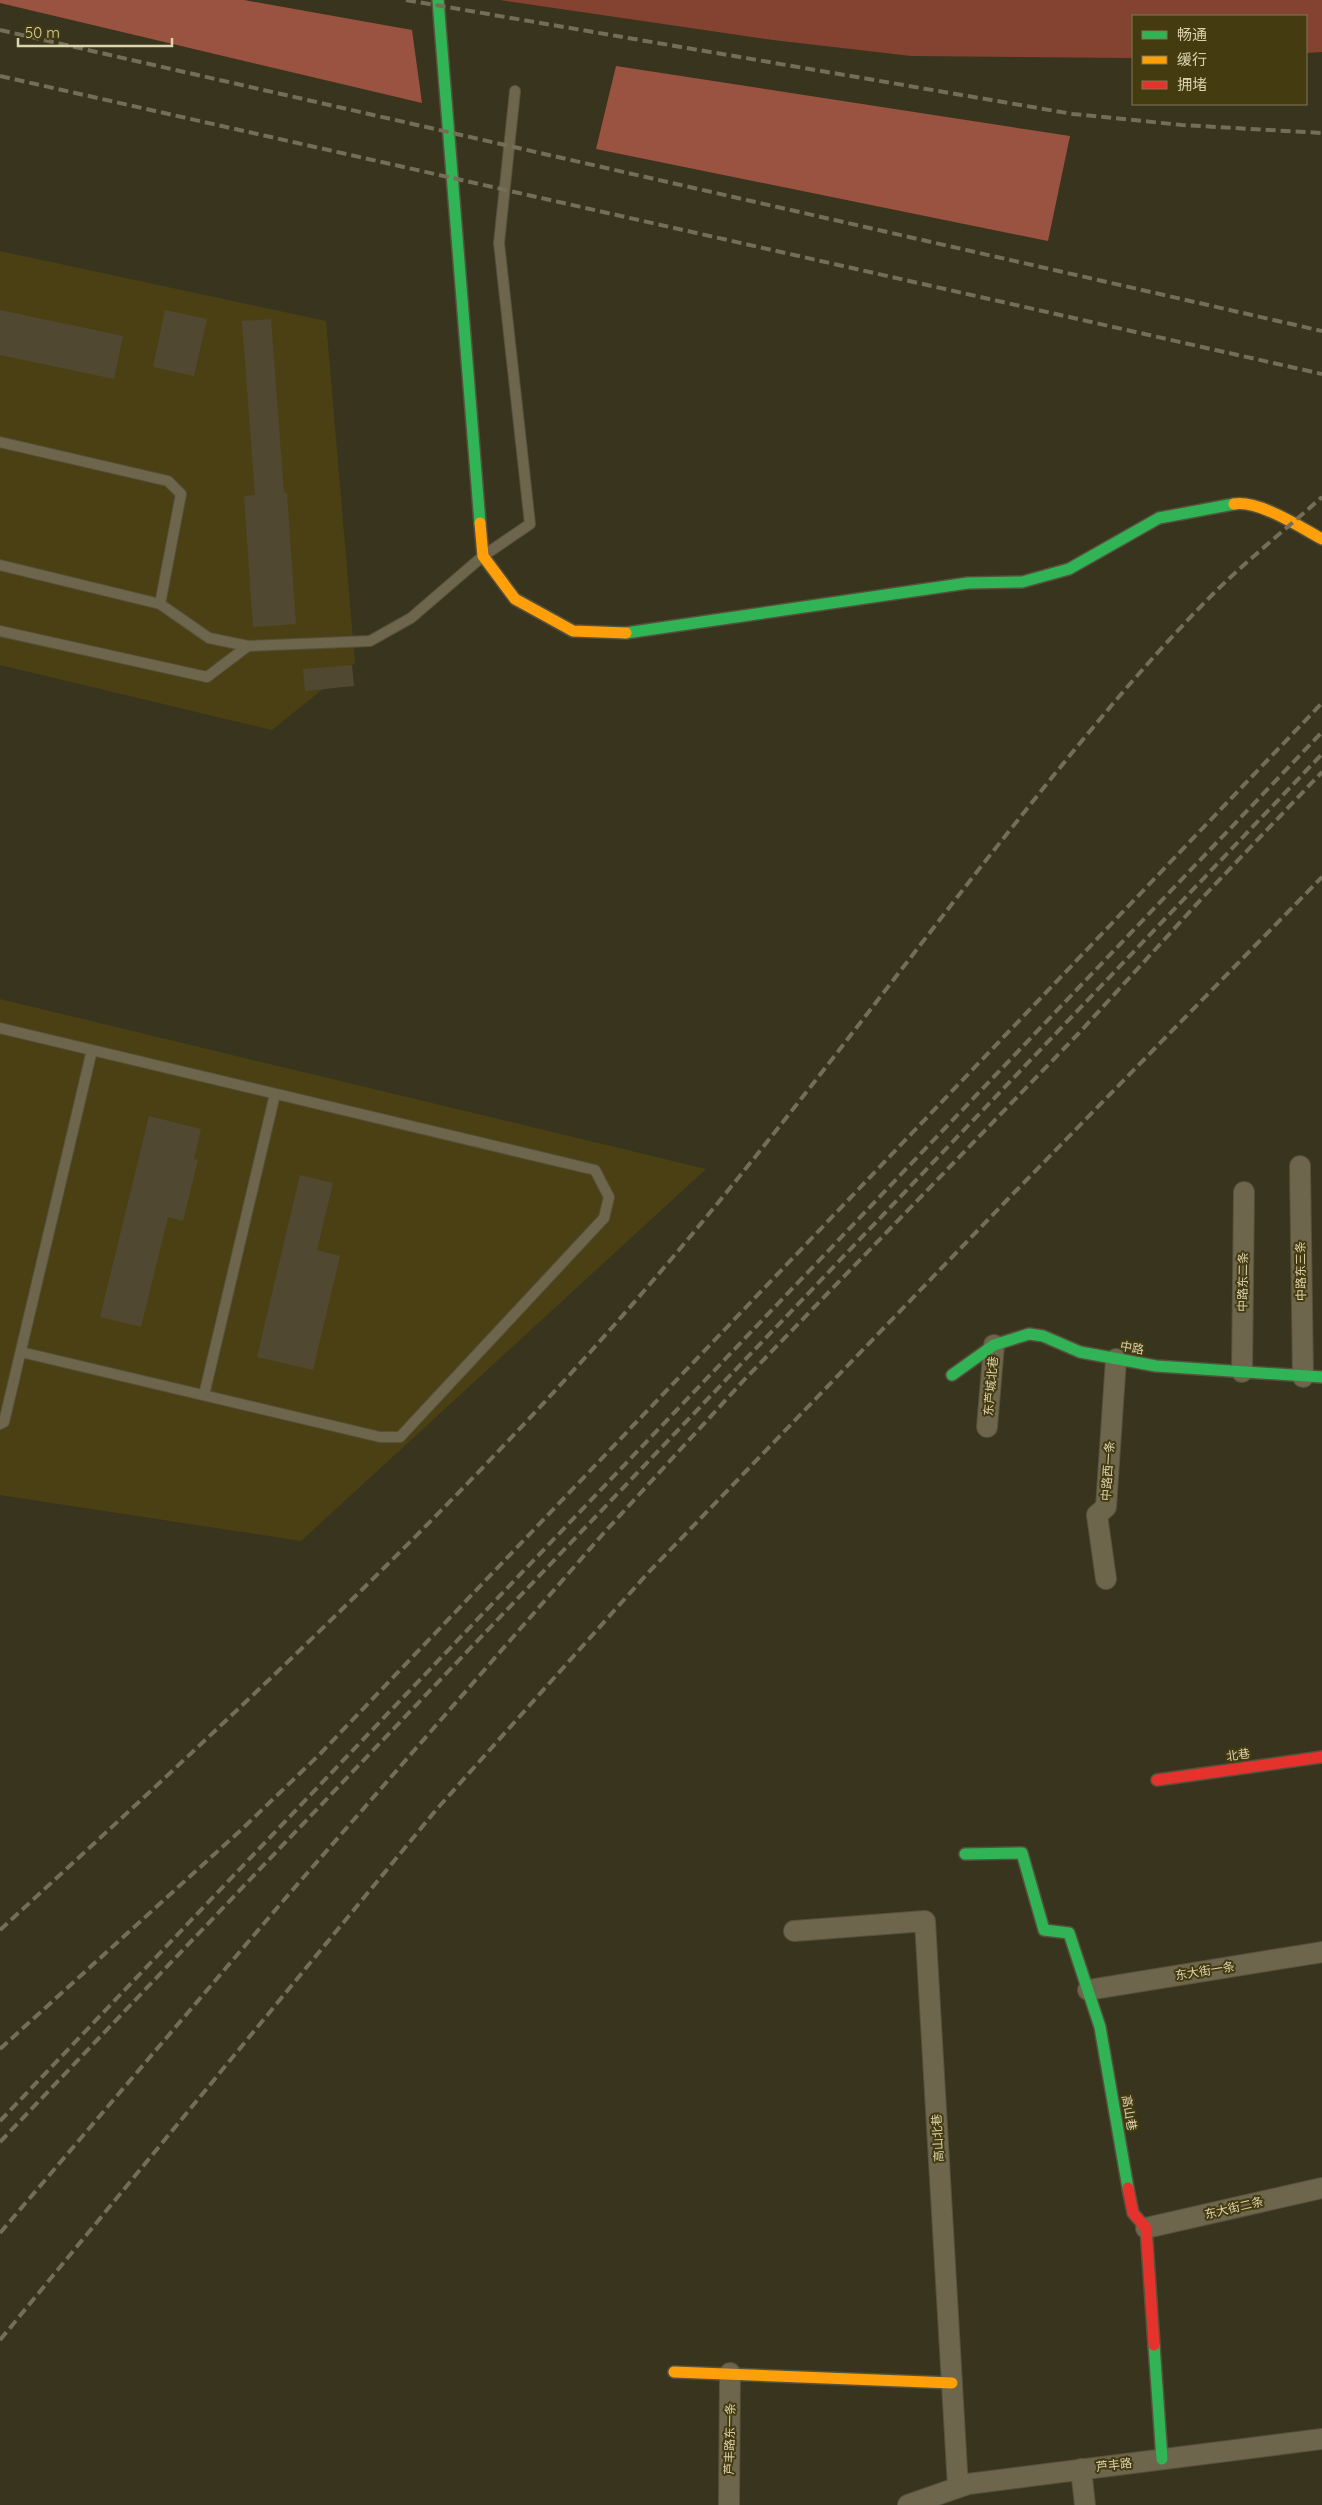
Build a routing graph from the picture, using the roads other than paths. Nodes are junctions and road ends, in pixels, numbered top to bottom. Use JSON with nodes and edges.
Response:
{"nodes":[{"id":1,"x":438,"y":0,"type":"edge"},
{"id":2,"x":515,"y":92,"type":"dead end"},
{"id":3,"x":0,"y":442,"type":"edge"},
{"id":4,"x":1322,"y":539,"type":"edge"},
{"id":5,"x":483,"y":556,"type":"junction"},
{"id":6,"x":0,"y":565,"type":"edge"},
{"id":7,"x":160,"y":604,"type":"junction"},
{"id":8,"x":0,"y":631,"type":"edge"},
{"id":9,"x":248,"y":646,"type":"junction"},
{"id":10,"x":0,"y":1028,"type":"edge"},
{"id":11,"x":92,"y":1050,"type":"junction"},
{"id":12,"x":275,"y":1094,"type":"junction"},
{"id":13,"x":1300,"y":1166,"type":"dead end"},
{"id":14,"x":1244,"y":1192,"type":"dead end"},
{"id":15,"x":994,"y":1345,"type":"junction"},
{"id":16,"x":21,"y":1352,"type":"junction"},
{"id":17,"x":1116,"y":1359,"type":"junction"},
{"id":18,"x":1242,"y":1372,"type":"junction"},
{"id":19,"x":952,"y":1374,"type":"dead end"},
{"id":20,"x":1312,"y":1377,"type":"edge"},
{"id":21,"x":204,"y":1395,"type":"junction"},
{"id":22,"x":0,"y":1424,"type":"edge"},
{"id":23,"x":987,"y":1427,"type":"dead end"},
{"id":24,"x":1106,"y":1579,"type":"dead end"},
{"id":25,"x":1322,"y":1757,"type":"edge"},
{"id":26,"x":1157,"y":1780,"type":"dead end"},
{"id":27,"x":965,"y":1854,"type":"dead end"},
{"id":28,"x":794,"y":1931,"type":"dead end"},
{"id":29,"x":1322,"y":1952,"type":"edge"},
{"id":30,"x":1088,"y":1990,"type":"junction"},
{"id":31,"x":1322,"y":2188,"type":"edge"},
{"id":32,"x":1146,"y":2228,"type":"junction"},
{"id":33,"x":674,"y":2372,"type":"dead end"},
{"id":34,"x":730,"y":2373,"type":"junction"},
{"id":35,"x":952,"y":2383,"type":"junction"},
{"id":36,"x":1322,"y":2439,"type":"edge"},
{"id":37,"x":1162,"y":2459,"type":"junction"},
{"id":38,"x":1082,"y":2469,"type":"junction"},
{"id":39,"x":958,"y":2487,"type":"junction"},
{"id":40,"x":729,"y":2505,"type":"edge"},
{"id":41,"x":908,"y":2505,"type":"edge"},
{"id":42,"x":1085,"y":2505,"type":"edge"}],
"edges":[{"from":1,"to":5,"type":"street"},
{"from":2,"to":5,"type":"lane"},
{"from":3,"to":7,"type":"lane"},
{"from":4,"to":5,"type":"street"},
{"from":5,"to":9,"type":"lane"},
{"from":6,"to":7,"type":"lane"},
{"from":7,"to":9,"type":"lane"},
{"from":8,"to":9,"type":"lane"},
{"from":10,"to":11,"type":"lane"},
{"from":11,"to":12,"type":"lane"},
{"from":11,"to":16,"type":"lane"},
{"from":12,"to":21,"type":"lane"},
{"from":12,"to":21,"type":"lane"},
{"from":13,"to":20,"type":"street","name":"中路东三条"},
{"from":14,"to":18,"type":"street","name":"中路东二条"},
{"from":15,"to":17,"type":"street","name":"中路"},
{"from":15,"to":19,"type":"street","name":"中路"},
{"from":15,"to":23,"type":"street","name":"东芦城北巷"},
{"from":16,"to":21,"type":"lane"},
{"from":16,"to":22,"type":"lane"},
{"from":17,"to":18,"type":"street","name":"中路"},
{"from":17,"to":24,"type":"street","name":"中路西一条"},
{"from":18,"to":20,"type":"street","name":"中路"},
{"from":25,"to":26,"type":"street","name":"北巷"},
{"from":27,"to":30,"type":"street","name":"高山巷"},
{"from":28,"to":35,"type":"street","name":"高山北巷"},
{"from":29,"to":30,"type":"street","name":"东大街一条"},
{"from":30,"to":32,"type":"street","name":"高山巷"},
{"from":31,"to":32,"type":"street","name":"东大街二条"},
{"from":32,"to":37,"type":"street"},
{"from":33,"to":34,"type":"street"},
{"from":34,"to":35,"type":"street"},
{"from":34,"to":40,"type":"street","name":"芦丰路东一条"},
{"from":35,"to":39,"type":"street","name":"高山北巷"},
{"from":36,"to":37,"type":"street","name":"芦丰路"},
{"from":37,"to":38,"type":"street","name":"芦丰路"},
{"from":38,"to":39,"type":"street","name":"芦丰路"},
{"from":38,"to":42,"type":"street"},
{"from":39,"to":41,"type":"street","name":"芦丰路"}]}
